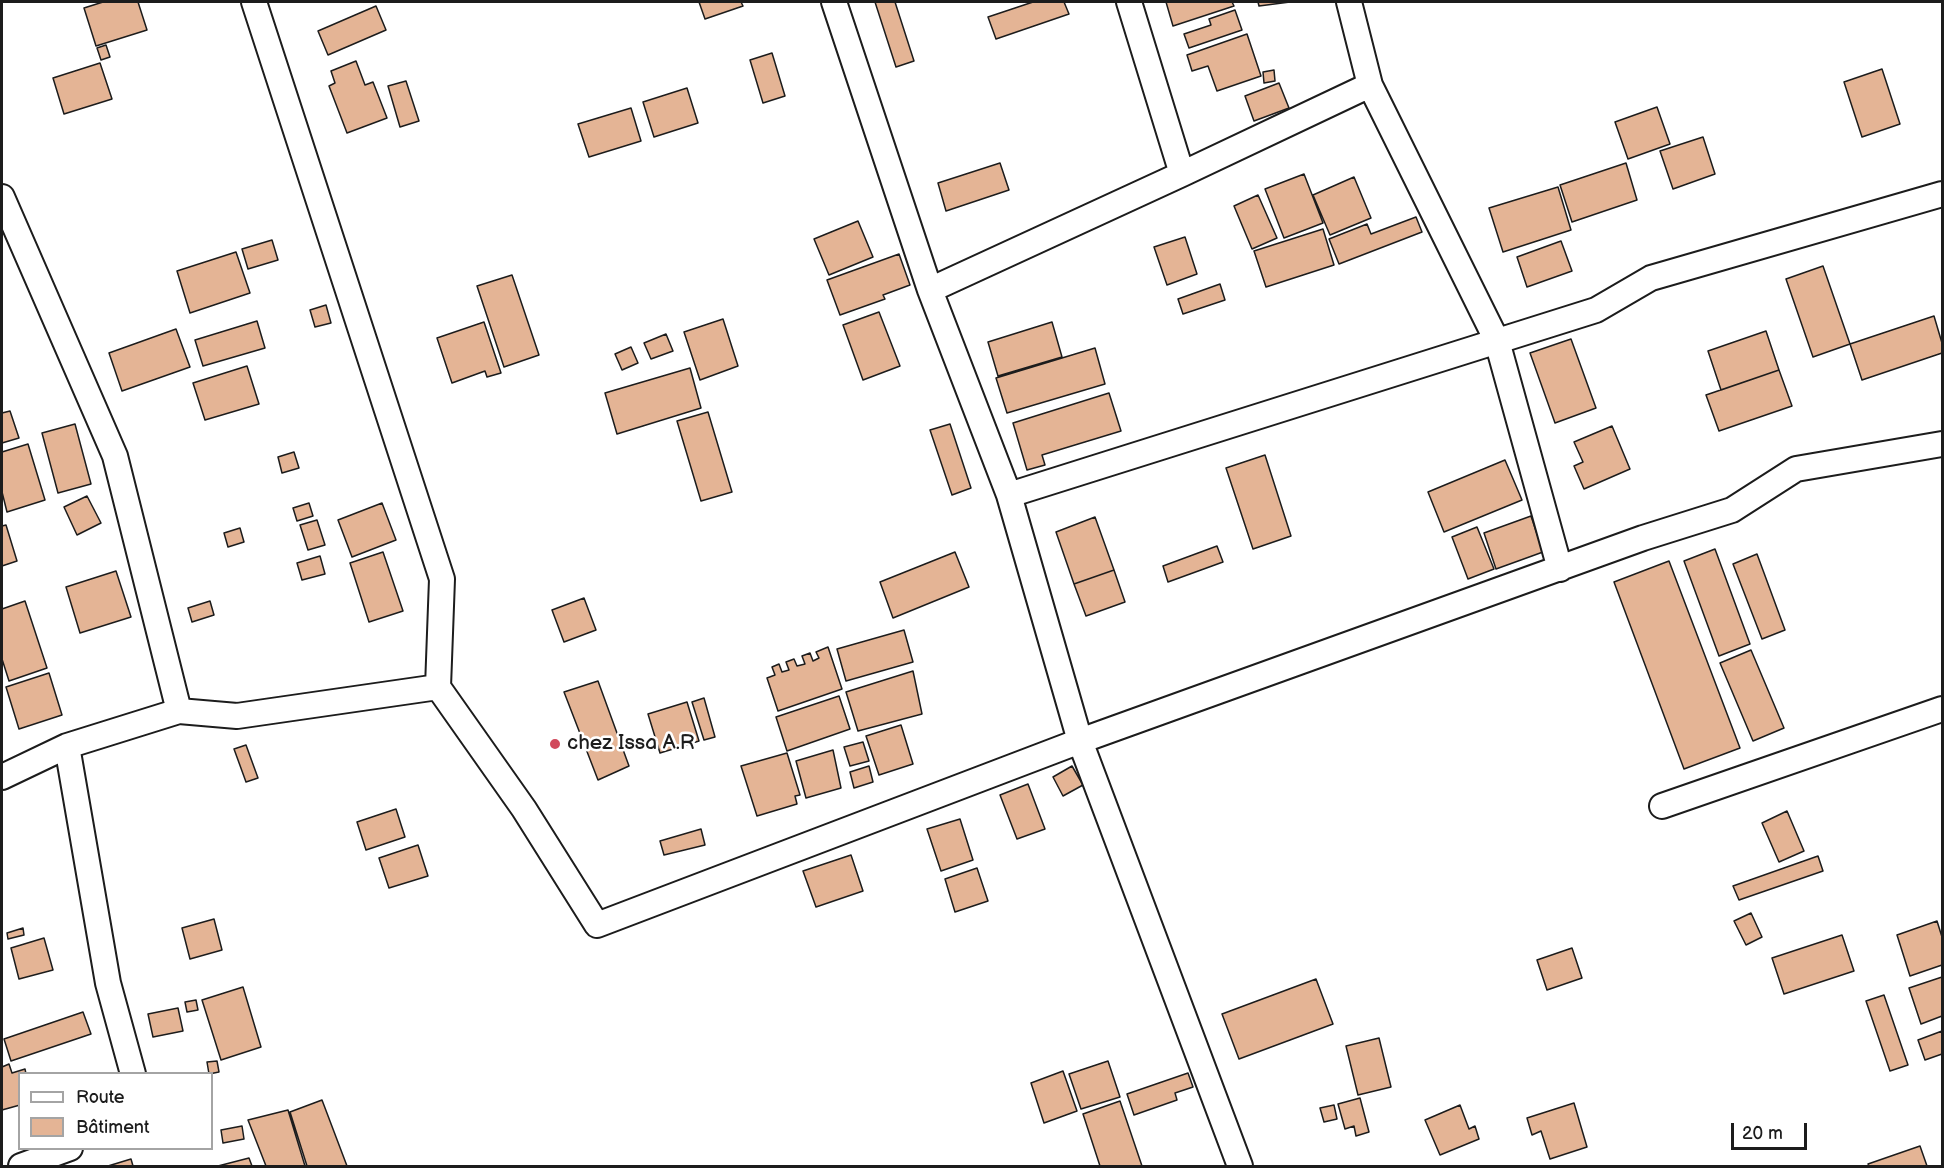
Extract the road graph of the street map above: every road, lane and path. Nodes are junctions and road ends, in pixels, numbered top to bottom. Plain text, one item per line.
1 (254, 2) edge
2 (834, 2) edge
3 (1129, 2) edge
4 (1349, 2) edge
5 (1370, 85) junction
6 (1182, 174) junction
7 (1942, 194) edge
8 (2, 197) edge
9 (930, 290) junction
10 (1497, 341) junction
11 (1942, 444) edge
12 (1009, 495) junction
13 (1560, 569) junction
14 (438, 687) junction
15 (1942, 709) edge
16 (179, 711) junction
17 (1080, 741) junction
18 (67, 746) junction
19 (2, 777) edge
20 (1662, 806) dead end
21 (132, 1072) edge
22 (67, 1150) edge
23 (21, 1167) edge
24 (1240, 1167) edge

1 - 14 street
2 - 9 street
3 - 6 street
4 - 5 street
5 - 6 street
5 - 10 street
6 - 9 street
7 - 10 street
8 - 16 street
9 - 12 street
10 - 12 street
10 - 13 street
11 - 13 street
12 - 17 street
13 - 17 street
14 - 16 street
14 - 17 street
15 - 20 street
16 - 18 street
17 - 24 street
18 - 19 street
18 - 21 street
22 - 23 street

